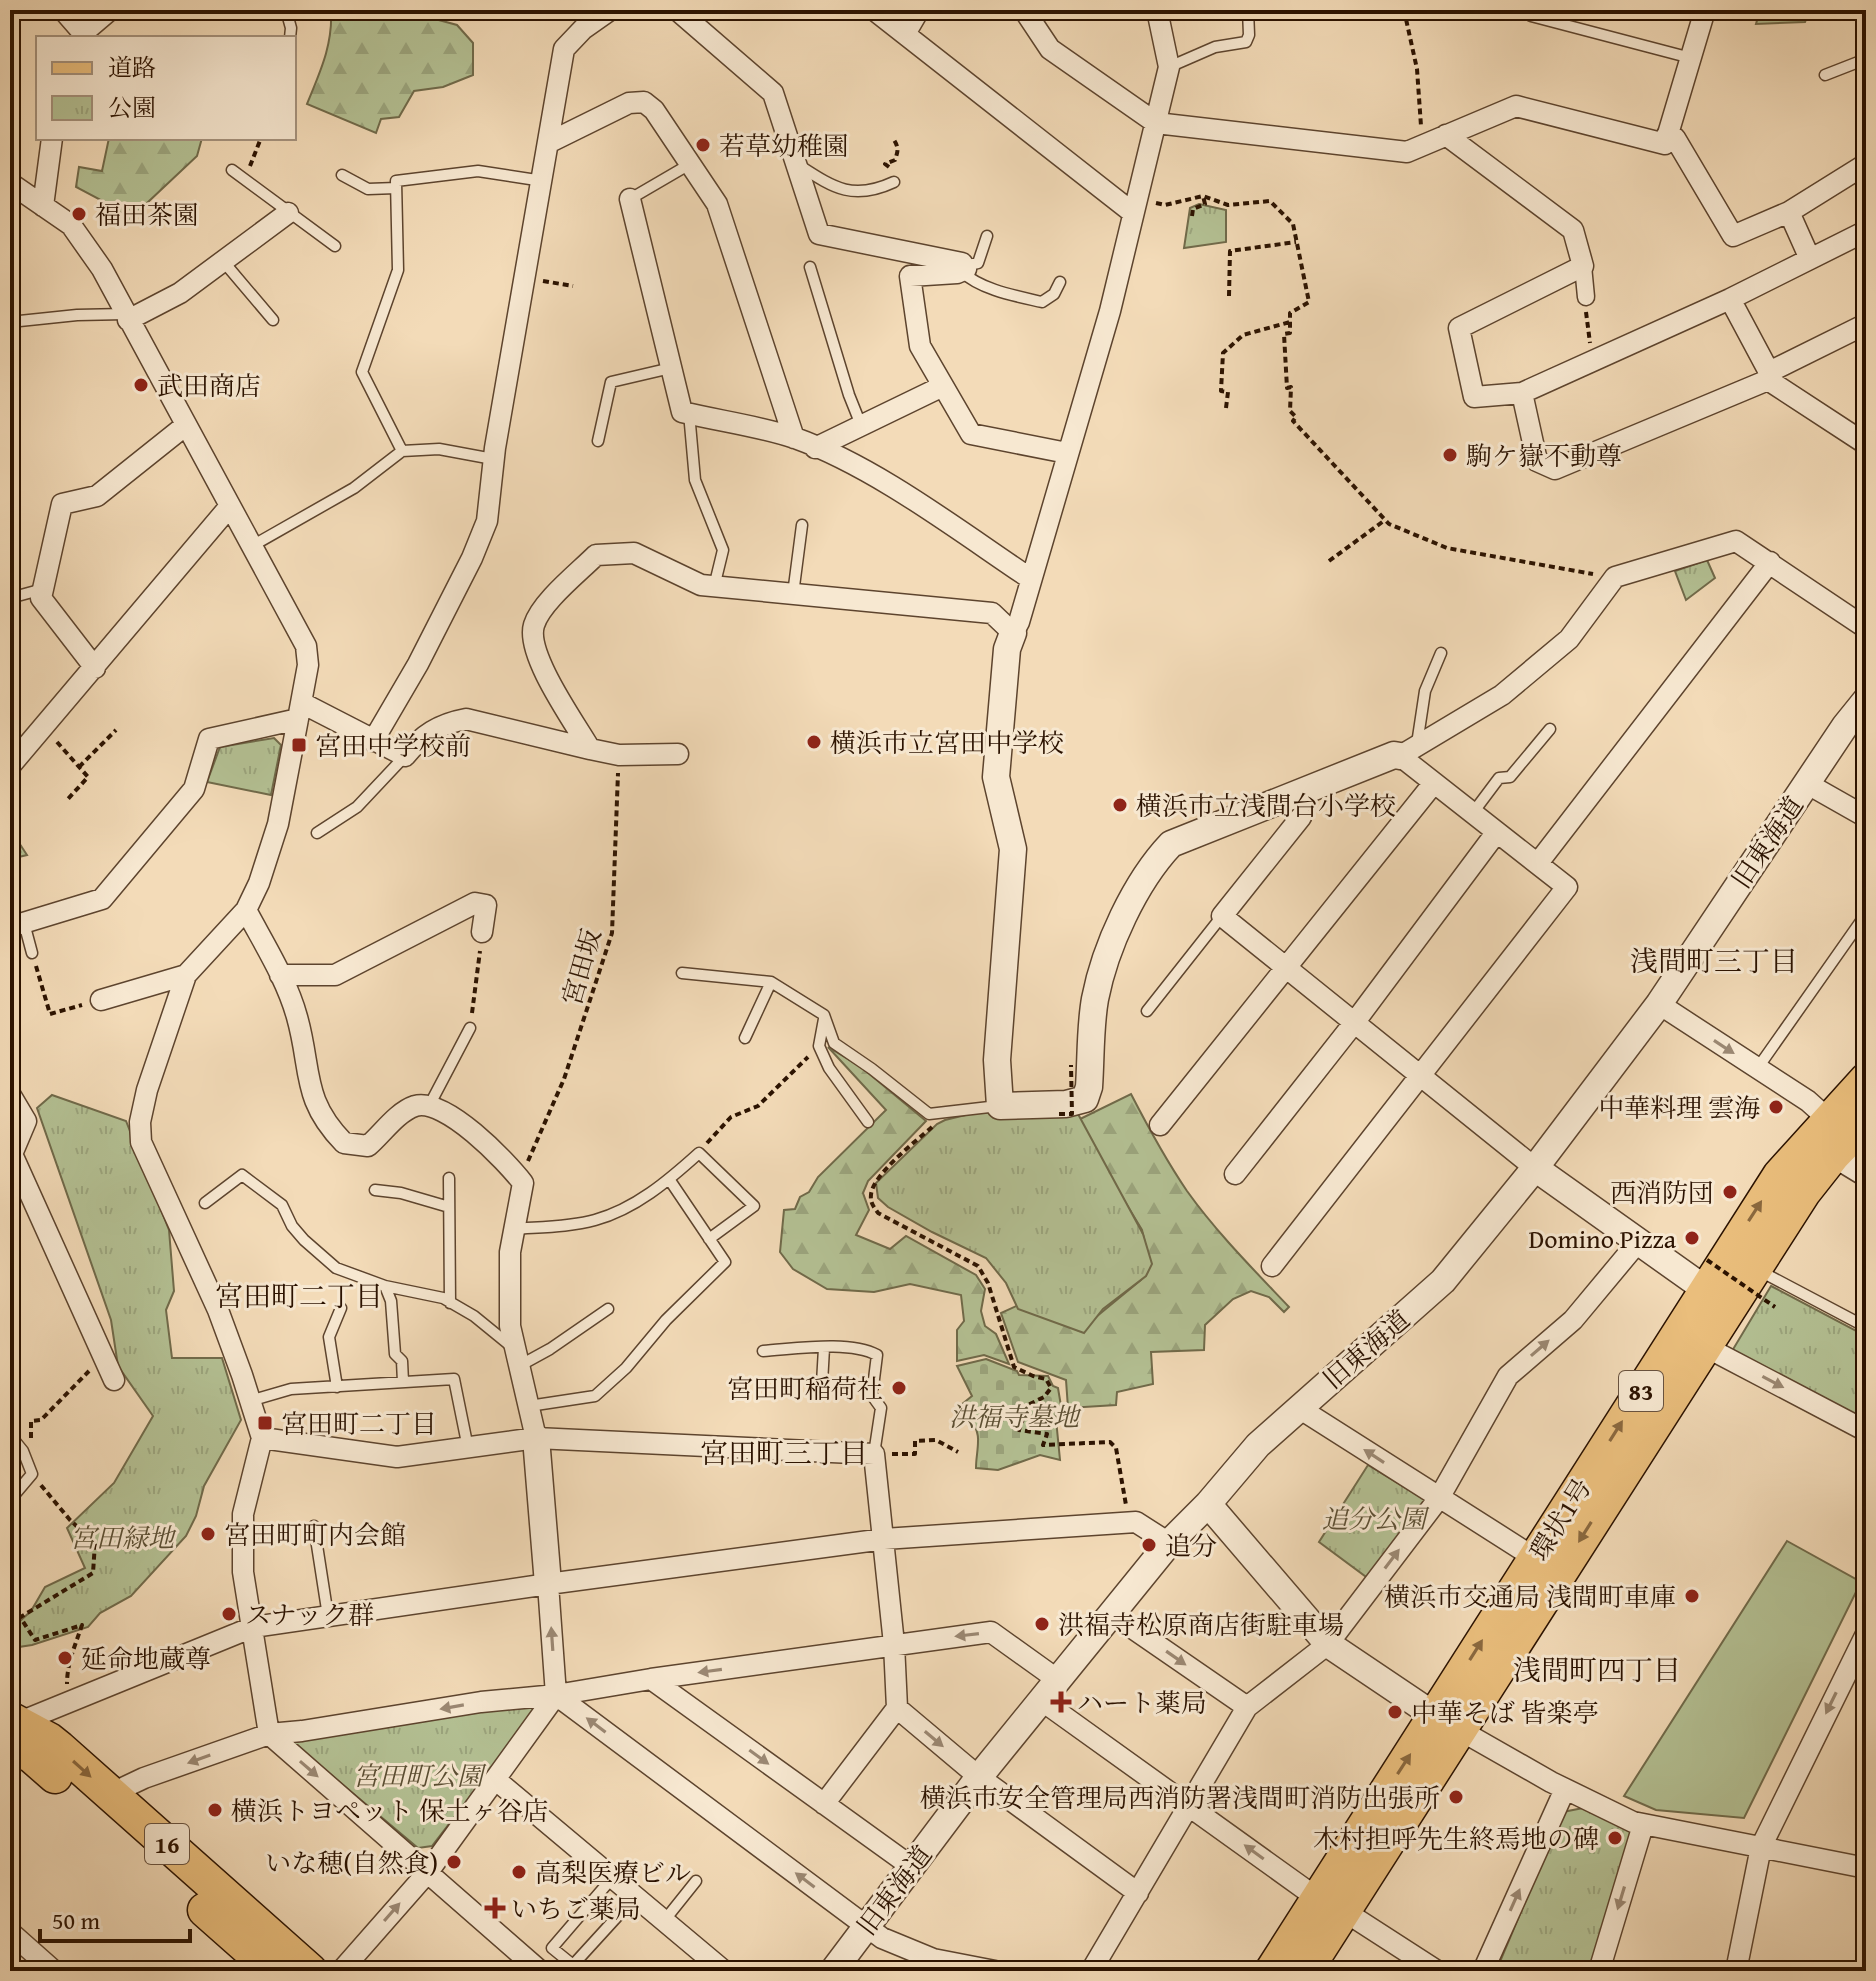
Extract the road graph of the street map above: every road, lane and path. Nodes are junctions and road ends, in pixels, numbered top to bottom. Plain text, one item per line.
1 (63, 10) edge
2 (110, 10) edge
3 (286, 10) edge
4 (610, 10) edge
5 (677, 10) edge
6 (874, 10) edge
7 (919, 10) edge
8 (1024, 10) edge
9 (1157, 10) edge
10 (1248, 10) edge
11 (1341, 10) edge
12 (1404, 10) edge
13 (1705, 10) edge
14 (1531, 16) dead end
15 (1346, 19) dead end
16 (905, 34) junction
17 (82, 35) edge
18 (290, 36) edge
19 (1691, 58) junction
20 (1866, 59) edge
21 (1169, 67) junction
22 (1825, 75) dead end
23 (1156, 123) junction
24 (1446, 135) junction
25 (1667, 135) junction
26 (52, 140) edge
27 (260, 140) edge
28 (894, 140) dead end
29 (550, 142) junction
30 (1398, 147) junction
31 (796, 163) junction
32 (690, 164) junction
33 (1866, 164) edge
34 (232, 170) dead end
35 (342, 175) dead end
36 (245, 180) junction
37 (543, 181) junction
38 (894, 182) joint
39 (10, 183) edge
40 (396, 188) junction
41 (1203, 196) junction
42 (630, 199) joint
43 (1165, 205) dead end
44 (43, 206) junction
45 (1789, 212) junction
46 (288, 213) junction
47 (1133, 213) junction
48 (1192, 216) dead end
49 (1866, 231) edge
50 (987, 236) dead end
51 (1296, 242) junction
52 (335, 246) dead end
53 (1810, 259) junction
54 (223, 261) junction
55 (1583, 266) junction
56 (810, 267) dead end
57 (962, 269) junction
58 (525, 278) junction
59 (1060, 282) dead end
60 (573, 286) dead end
61 (1229, 296) dead end
62 (1586, 297) joint
63 (1730, 299) junction
64 (126, 317) junction
65 (273, 320) dead end
66 (10, 322) edge
67 (1290, 322) junction
68 (1866, 324) edge
69 (1592, 359) junction
70 (671, 368) junction
71 (1769, 376) junction
72 (943, 386) junction
73 (1522, 393) junction
74 (1226, 408) dead end
75 (689, 413) junction
76 (186, 425) junction
77 (861, 425) junction
78 (794, 438) junction
79 (598, 441) dead end
80 (1866, 444) edge
81 (815, 448) junction
82 (402, 451) junction
83 (1067, 453) junction
84 (493, 459) junction
85 (230, 506) junction
86 (1385, 520) junction
87 (802, 525) dead end
88 (252, 546) junction
89 (1329, 561) dead end
90 (1770, 562) junction
91 (1615, 577) junction
92 (1031, 579) junction
93 (714, 587) junction
94 (43, 589) junction
95 (793, 594) junction
96 (10, 598) edge
97 (1866, 628) edge
98 (1013, 633) junction
99 (1441, 653) dead end
100 (95, 668) junction
101 (1866, 700) edge
102 (300, 711) junction
103 (1550, 729) dead end
104 (116, 730) dead end
105 (50, 735) dead end
106 (373, 741) junction
107 (590, 749) junction
108 (1408, 751) junction
109 (678, 754) dead end
110 (405, 756) junction
111 (618, 761) dead end
112 (10, 766) edge
113 (79, 767) junction
114 (1806, 783) junction
115 (1433, 784) junction
116 (67, 800) dead end
117 (1472, 814) junction
118 (1301, 817) dead end
119 (1866, 817) edge
120 (317, 833) dead end
121 (1496, 833) junction
122 (1538, 863) junction
123 (246, 910) junction
124 (1866, 914) edge
125 (1222, 916) junction
126 (17, 925) edge
127 (482, 932) joint
128 (32, 953) joint
129 (1287, 969) junction
130 (682, 973) dead end
131 (186, 975) junction
132 (280, 975) junction
133 (771, 982) junction
134 (101, 1000) joint
135 (1659, 1004) junction
136 (1147, 1011) dead end
137 (824, 1015) junction
138 (1354, 1023) junction
139 (470, 1028) joint
140 (745, 1038) dead end
141 (808, 1057) dead end
142 (1071, 1065) dead end
143 (1757, 1069) junction
144 (1420, 1075) junction
145 (1866, 1079) edge
146 (10, 1094) edge
147 (429, 1106) junction
148 (1000, 1106) junction
149 (973, 1108) junction
150 (1059, 1114) dead end
151 (868, 1122) dead end
152 (1866, 1122) edge
153 (1160, 1125) dead end
154 (1824, 1137) junction
155 (699, 1153) junction
156 (11, 1157) edge
157 (1535, 1168) junction
158 (523, 1172) dead end
159 (1866, 1173) edge
160 (1235, 1174) dead end
161 (449, 1178) dead end
162 (669, 1179) junction
163 (375, 1190) dead end
164 (205, 1203) dead end
165 (449, 1207) junction
166 (514, 1229) junction
167 (709, 1239) junction
168 (1638, 1242) junction
169 (1272, 1266) dead end
170 (1755, 1268) junction
171 (1706, 1275) junction
172 (385, 1286) junction
173 (450, 1303) junction
174 (1775, 1307) dead end
175 (341, 1308) dead end
176 (608, 1309) dead end
177 (1866, 1327) edge
178 (1704, 1346) junction
179 (824, 1348) junction
180 (763, 1351) dead end
181 (104, 1355) junction
182 (517, 1357) junction
183 (114, 1380) dead end
184 (403, 1382) junction
185 (337, 1387) junction
186 (866, 1387) junction
187 (250, 1401) junction
188 (529, 1406) junction
189 (1299, 1408) junction
190 (1866, 1431) edge
191 (10, 1435) edge
192 (262, 1438) junction
193 (536, 1438) junction
194 (468, 1448) junction
195 (958, 1452) dead end
196 (874, 1454) junction
197 (32, 1474) junction
198 (1439, 1498) junction
199 (10, 1500) edge
200 (1208, 1504) junction
201 (1129, 1523) junction
202 (314, 1526) dead end
203 (884, 1539) junction
204 (1169, 1543) junction
205 (1535, 1558) junction
206 (548, 1584) junction
207 (1112, 1614) junction
208 (328, 1616) junction
209 (19, 1618) junction
210 (10, 1627) edge
211 (253, 1627) junction
212 (1866, 1634) edge
213 (894, 1644) junction
214 (1328, 1644) junction
215 (651, 1679) junction
216 (1050, 1690) junction
217 (556, 1695) junction
218 (67, 1703) junction
219 (1247, 1707) junction
220 (897, 1708) junction
221 (1447, 1723) junction
222 (12, 1730) edge
223 (269, 1734) junction
224 (979, 1777) junction
225 (496, 1780) junction
226 (1565, 1789) junction
227 (114, 1797) junction
228 (824, 1804) junction
229 (1189, 1805) junction
230 (1643, 1825) junction
231 (1761, 1847) junction
232 (912, 1867) junction
233 (1866, 1868) edge
234 (428, 1872) junction
235 (613, 1877) junction
236 (696, 1881) dead end
237 (1138, 1893) junction
238 (1331, 1904) junction
239 (625, 1908) dead end
240 (664, 1921) junction
241 (867, 1927) junction
242 (14, 1944) edge
243 (50, 1970) edge
244 (1739, 1970) edge
245 (274, 1971) edge
246 (310, 1971) edge
247 (341, 1971) edge
248 (540, 1971) edge
249 (724, 1971) edge
250 (833, 1971) edge
251 (995, 1971) edge
252 (1091, 1971) edge
253 (1271, 1971) edge
254 (1306, 1971) edge
255 (1437, 1971) edge
256 (1483, 1971) edge
257 (1599, 1971) edge

1 - 17 street
2 - 17 street
3 - 18 lane
4 - 29 street
5 - 31 street
6 - 16 street
7 - 16 street
8 - 23 street
9 - 21 street
10 - 21 lane
11 - 15 path
12 - 30 path
13 - 19 street
14 - 19 lane
16 - 47 street
19 - 25 street
20 - 22 lane
21 - 23 street
23 - 30 street
23 - 47 street
24 - 25 street
24 - 30 street
24 - 55 street
25 - 45 street
26 - 44 street
27 - 36 path
28 - 38 path
29 - 32 street
29 - 37 street
31 - 38 lane
31 - 57 street
32 - 42 lane
32 - 78 street
33 - 45 street
34 - 36 lane
35 - 40 lane
36 - 46 lane
37 - 40 lane
37 - 58 street
39 - 44 street
40 - 82 lane
41 - 43 path
41 - 48 path
41 - 51 path
42 - 70 street
44 - 64 street
45 - 53 street
46 - 52 lane
46 - 54 street
47 - 83 street
49 - 53 street
50 - 57 lane
51 - 61 path
51 - 67 path
53 - 63 street
54 - 64 street
54 - 65 lane
55 - 62 street
55 - 73 street
56 - 77 lane
57 - 59 lane
57 - 72 street
58 - 60 path
58 - 84 street
62 - 69 path
63 - 69 street
63 - 71 street
64 - 66 lane
64 - 76 street
67 - 74 path
67 - 86 path
68 - 71 street
69 - 73 street
70 - 75 street
70 - 79 lane
71 - 73 street
71 - 80 street
72 - 77 street
72 - 83 street
75 - 78 street
75 - 93 lane
76 - 85 street
76 - 94 street
77 - 81 street
78 - 81 street
81 - 92 street
82 - 84 lane
82 - 88 lane
83 - 92 street
84 - 106 street
85 - 88 street
85 - 100 street
86 - 89 path
86 - 91 path
87 - 95 lane
88 - 102 street
90 - 91 street
90 - 97 street
90 - 122 street
91 - 108 street
92 - 98 street
93 - 95 street
93 - 107 street
94 - 96 lane
94 - 100 street
95 - 98 street
98 - 148 street
99 - 108 lane
100 - 112 street
101 - 114 street, 旧東海道
102 - 106 street
102 - 123 street
102 - 126 street
103 - 117 lane
104 - 113 path
105 - 113 path
106 - 110 street
107 - 109 street
107 - 110 street
108 - 115 street
108 - 148 street
110 - 120 lane
111 - 158 path, 宮田坂
113 - 116 path
114 - 119 street
114 - 135 street, 旧東海道
115 - 117 street
115 - 129 street
117 - 121 street
118 - 125 street
121 - 122 street
121 - 138 street
122 - 144 street
123 - 131 street
123 - 132 street
124 - 143 lane
125 - 129 street
125 - 136 lane
126 - 128 lane
127 - 132 street
127 - 139 path
128 - 134 path
129 - 138 street
129 - 153 street
130 - 133 lane
131 - 134 street
131 - 187 street
132 - 147 street
133 - 137 lane
133 - 140 lane
135 -> 143 street
135 - 157 street, 旧東海道
137 - 149 lane
137 - 151 lane
138 - 144 street
138 - 160 street
139 - 147 lane
141 - 155 path
142 - 150 path, bridge
143 - 154 street
144 - 157 street
144 - 169 street
145 - 154 main road, 環状1号 / 83
146 - 156 street
147 - 166 street
148 - 149 lane
149 - 201 path
152 - 154 main road, 環状1号 / 83
154 - 159 street
154 - 170 main road, 環状1号 / 83
171 -> 154 main road, 環状1号 / 83
155 - 162 lane
155 - 167 lane
156 - 181 street
157 - 168 street
157 - 189 street, 旧東海道
161 - 165 lane
162 - 166 lane
162 - 167 lane
163 - 165 lane
164 - 172 lane
165 - 173 lane
166 - 182 street
167 - 188 lane
168 - 171 street
198 -> 168 street
170 - 177 lane
170 - 178 main road, 環状1号 / 83
171 - 174 path, bridge
205 -> 171 main road, 環状1号 / 83
172 - 173 lane
172 - 184 lane
173 - 182 lane
175 - 185 lane
176 - 182 lane
178 -> 190 street
178 -> 221 main road, 環状1号 / 83
179 - 180 lane
179 - 186 lane
179 - 186 lane
181 - 183 street
181 - 197 path
182 - 188 street
184 - 185 lane
184 - 194 lane
185 - 187 lane
186 - 196 lane
187 - 192 street
188 - 193 street
198 -> 189 street
189 - 200 street, 旧東海道
191 - 197 lane
192 - 194 street
192 - 211 street
193 - 194 street
193 - 196 street
193 - 206 street
195 - 196 path
196 - 203 street
197 - 199 lane
197 - 209 path
198 - 205 street
214 -> 198 street
200 - 204 street, 旧東海道
200 - 214 street
201 - 203 street
201 - 204 street
202 - 208 lane
203 - 206 street
203 - 213 street
204 - 207 street, 旧東海道
221 -> 205 main road, 環状1号 / 83
206 - 208 street
217 -> 206 street
207 - 216 street, 旧東海道
207 -> 219 street
208 - 211 street
209 - 210 path
209 - 218 path
211 - 218 street
211 - 223 street
212 -> 231 street
213 -> 215 street
216 -> 213 street
213 - 220 street
214 - 219 street
214 - 221 street
215 - 217 street
215 -> 228 street
216 - 224 street, 旧東海道
216 - 229 street
217 -> 223 street
217 - 225 street
241 -> 217 street
218 - 222 street
219 - 229 street
220 -> 224 street
220 - 228 street
221 - 226 street
221 - 238 main road, 環状1号 / 83
222 -> 227 highway, 16
222 - 245 highway, 16
223 -> 227 street
223 -> 234 street
224 - 232 street, 旧東海道
224 - 237 street
225 - 234 street
225 - 235 street
226 - 230 street
256 -> 226 street
227 - 246 highway, 16
228 - 232 street
229 - 237 street
238 -> 229 street
230 - 231 street
230 -> 257 street
231 - 233 street
231 - 244 street
232 - 241 street, 旧東海道
247 -> 234 street
234 - 248 street
235 - 239 lane
235 - 240 street
236 - 240 lane
237 - 252 street
238 - 253 main road, 環状1号 / 83
238 - 254 main road, 環状1号 / 83
238 - 255 street
240 - 249 street
241 - 250 street, 旧東海道
241 - 251 street
242 - 243 street

